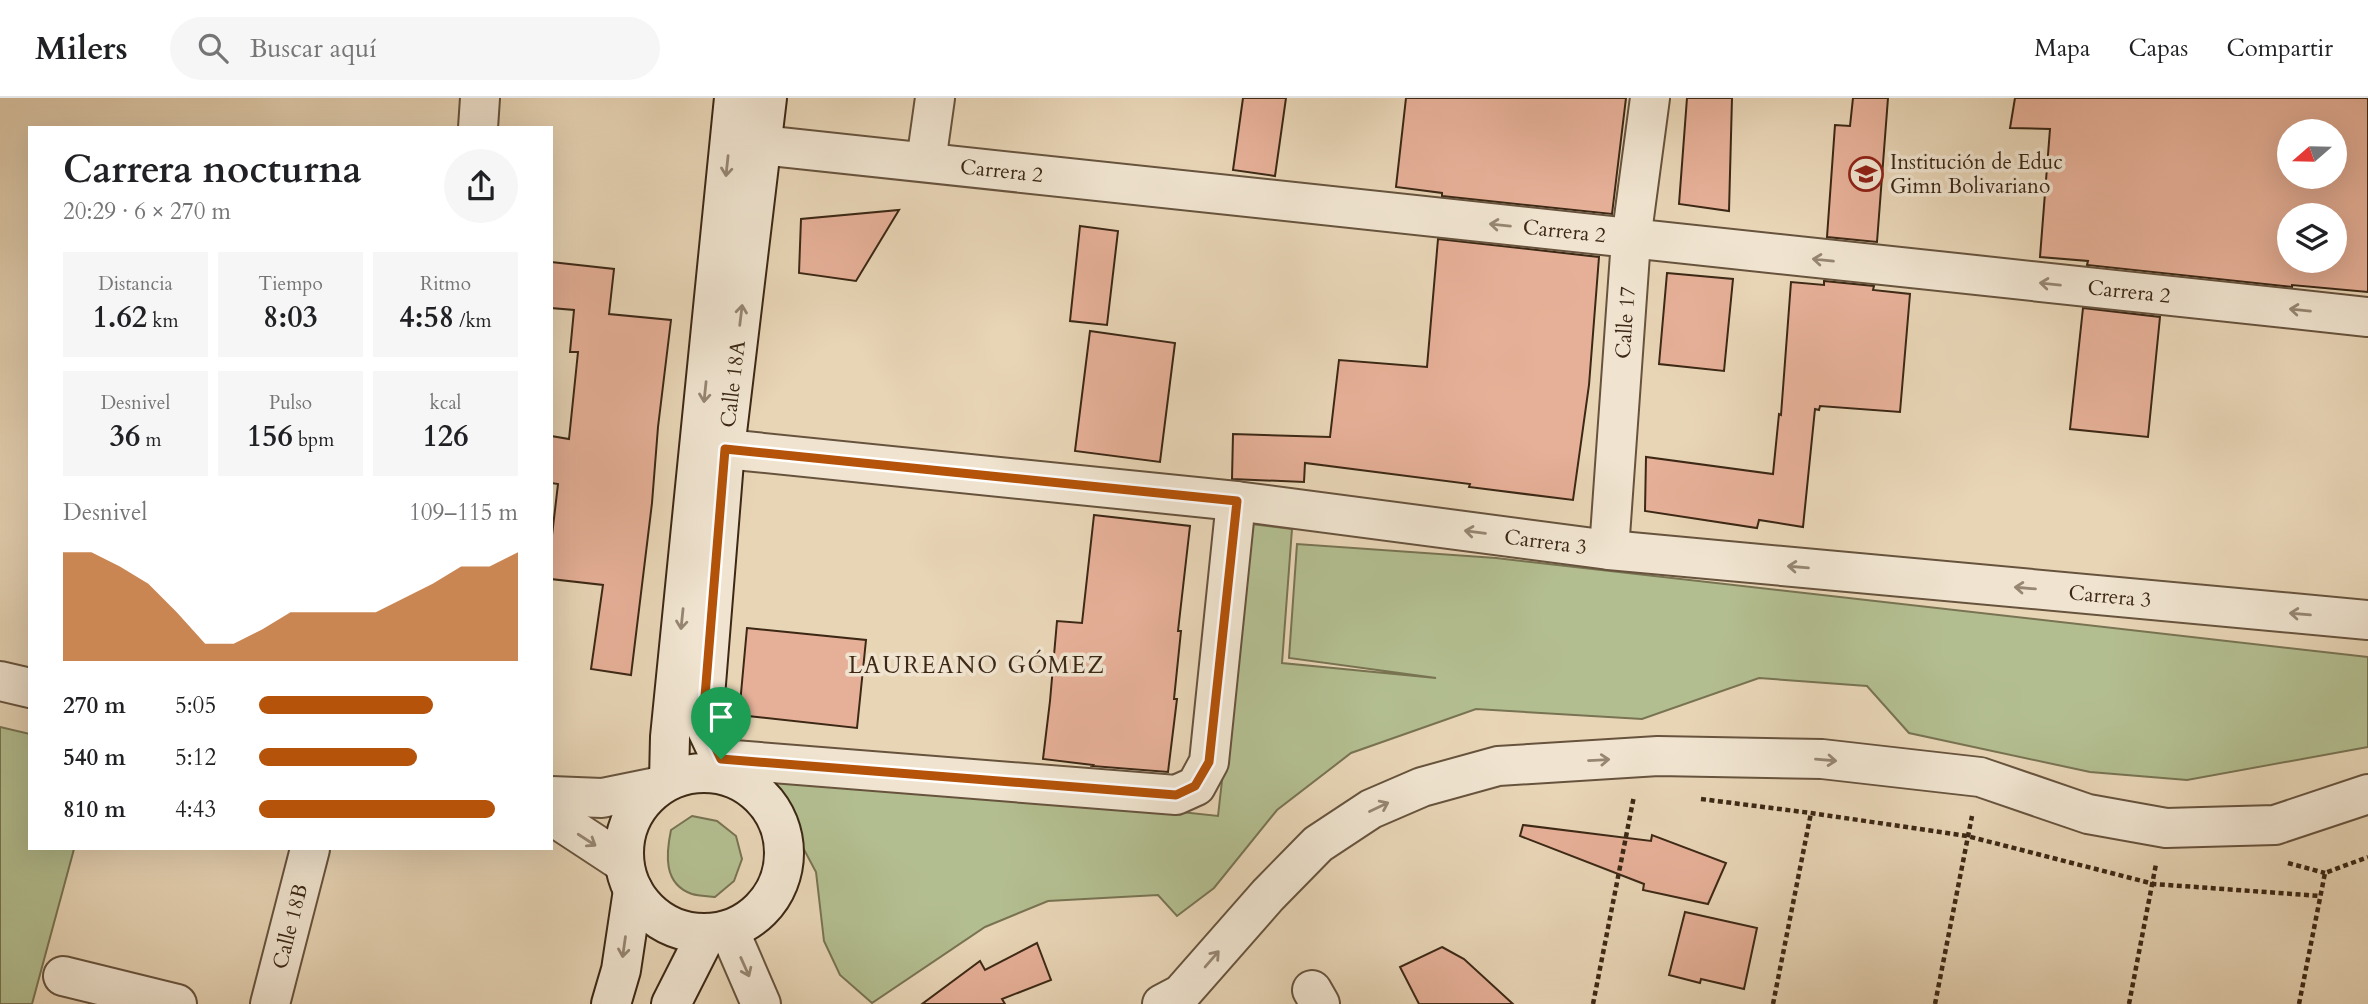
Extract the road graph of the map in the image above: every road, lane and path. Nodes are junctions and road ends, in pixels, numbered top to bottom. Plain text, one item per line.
1 (480, 98) edge
2 (734, 98) edge
3 (767, 98) edge
4 (935, 98) edge
5 (1650, 98) edge
6 (478, 126) edge
7 (761, 145) junction
8 (926, 162) junction
9 (1631, 240) junction
10 (2368, 317) edge
11 (725, 449) junction
12 (1237, 501) junction
13 (1609, 550) junction
14 (2368, 620) edge
15 (0, 681) edge
16 (28, 688) edge
17 (733, 771) junction
18 (662, 783) junction
19 (1634, 792) dead end
20 (2368, 794) edge
21 (553, 796) edge
22 (1689, 798) dead end
23 (1973, 809) dead end
24 (1811, 813) junction
25 (553, 817) edge
26 (1967, 836) junction
27 (310, 850) edge
28 (2368, 857) edge
29 (628, 876) junction
30 (2154, 884) junction
31 (2321, 896) junction
32 (718, 931) junction
33 (63, 976) dead end
34 (177, 1004) edge
35 (270, 1004) edge
36 (611, 1004) edge
37 (671, 1004) edge
38 (761, 1004) edge
39 (1162, 1004) edge
40 (1592, 1004) edge
41 (1773, 1004) edge
42 (1935, 1004) edge
43 (2129, 1004) edge
44 (2300, 1004) edge

1 - 6 street
2 -> 18 street, Calle 18A
3 - 7 street, Calle 18A
4 - 8 street
5 - 9 street, Calle 17
7 - 8 street, Carrera 2
11 -> 7 street, Calle 18A
9 -> 8 street, Carrera 2
10 -> 9 street, Carrera 2
9 - 13 street, Calle 17
11 - 12 street, Carrera 3
11 - 17 street, Calle 18A
13 -> 12 street, Carrera 3
12 - 17 street
14 -> 13 street, Carrera 3
15 - 16 street
17 - 18 street
17 - 32 street
18 - 21 street
18 - 29 street
19 - 40 path
39 -> 20 street
22 - 24 path
23 - 26 path
24 - 26 path
24 - 41 path
25 -> 29 street
26 - 30 path
26 - 42 path
27 - 35 street, Calle 18B
28 - 31 path
29 - 32 street
29 -> 36 street
30 - 31 path
30 - 43 path
31 - 44 path
32 - 37 street
32 -> 38 street
33 - 34 street

